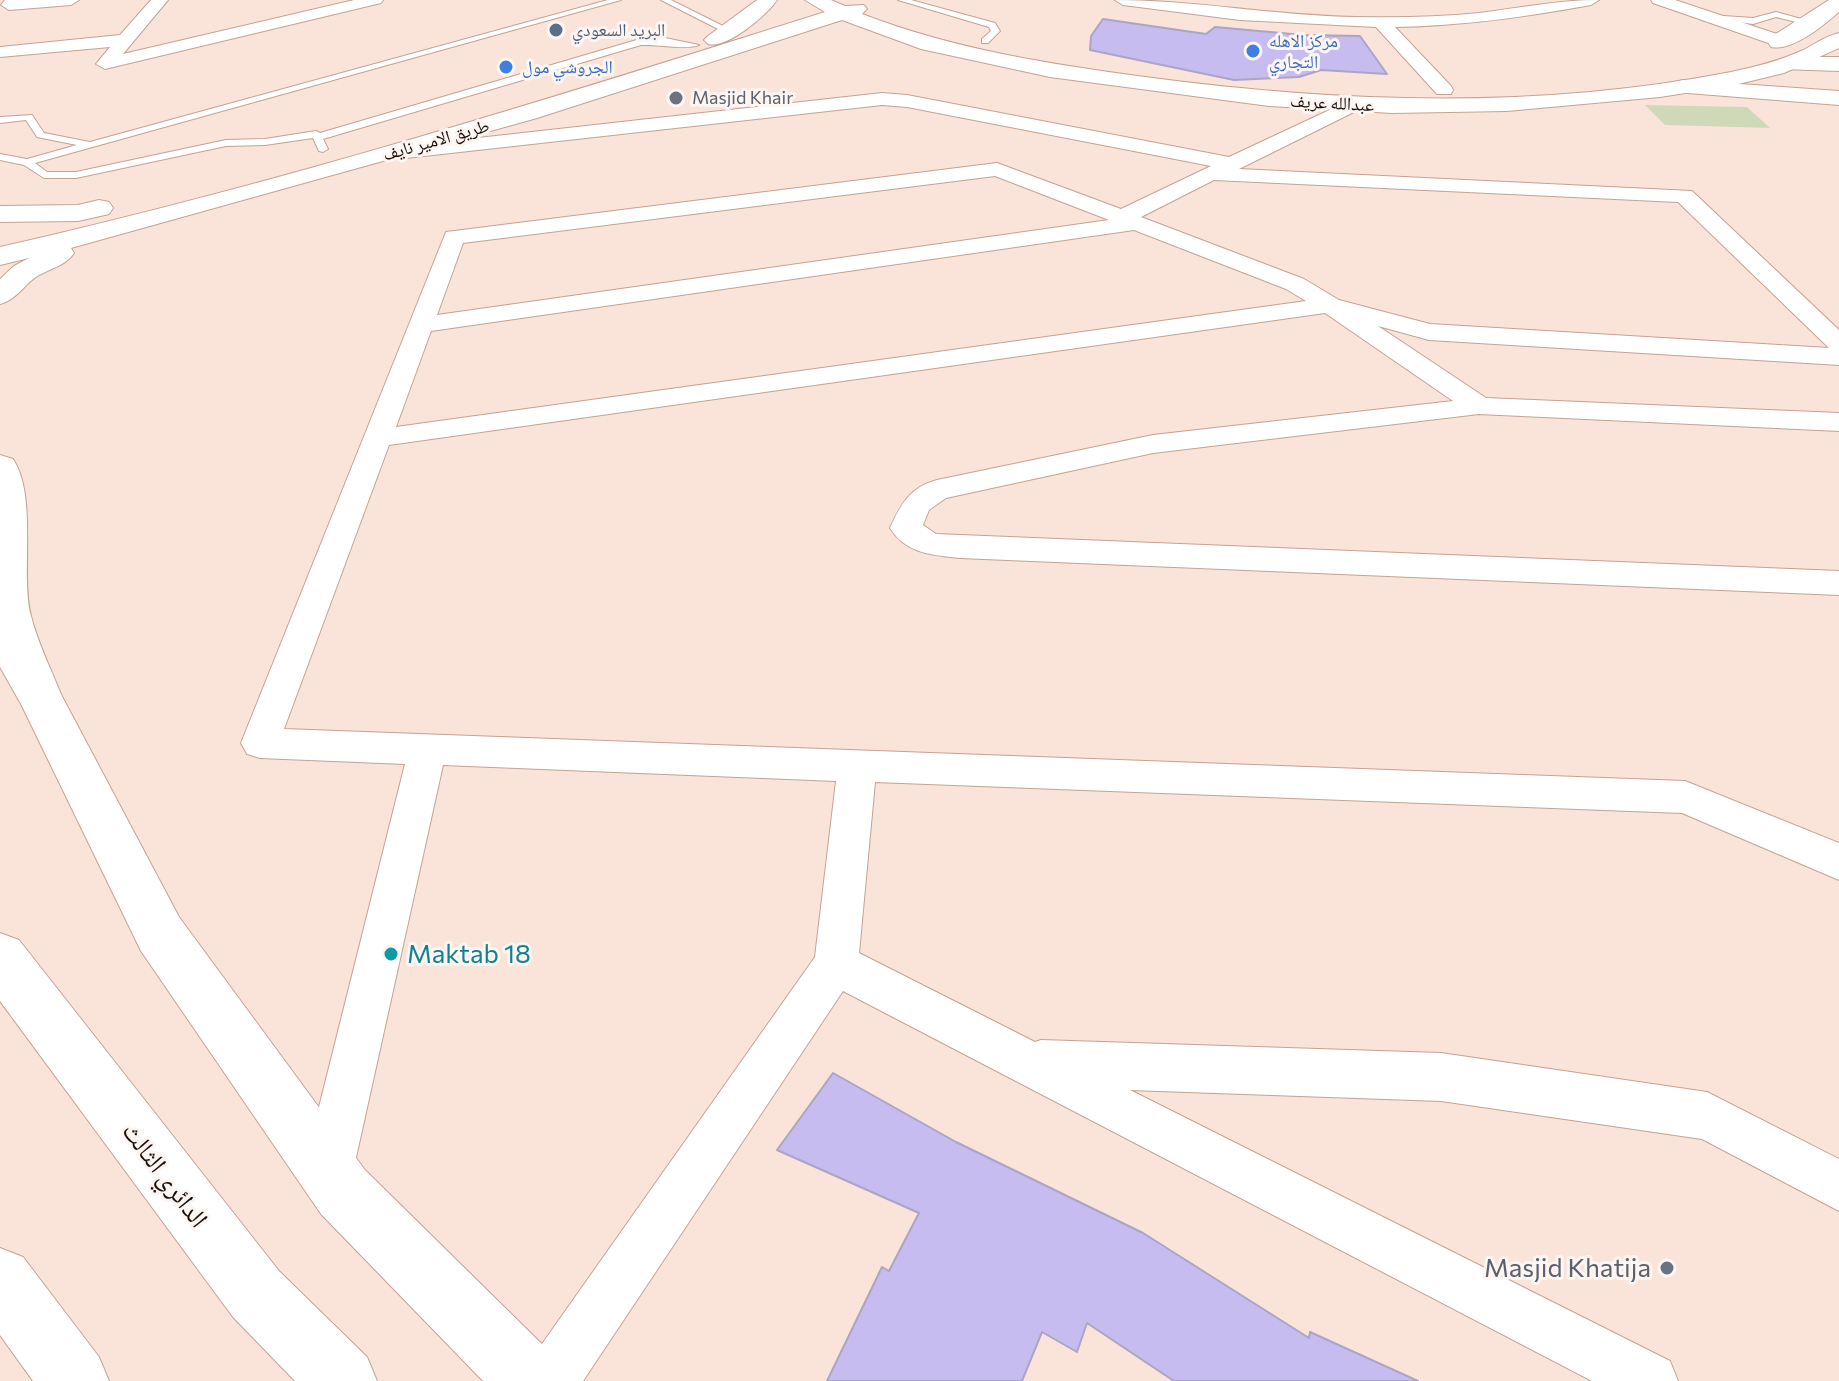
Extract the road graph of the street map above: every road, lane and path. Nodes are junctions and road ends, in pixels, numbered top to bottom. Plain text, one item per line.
1 (14, 0) edge
2 (71, 0) edge
3 (160, 0) edge
4 (375, 0) edge
5 (617, 0) edge
6 (665, 0) edge
7 (767, 0) edge
8 (902, 0) edge
9 (1123, 0) edge
10 (1476, 0) edge
11 (1591, 0) edge
12 (1659, 0) edge
13 (1839, 1) edge
14 (843, 4) edge
15 (1206, 6) edge
16 (1498, 17) junction
17 (1709, 17) junction
18 (1382, 23) junction
19 (1812, 23) junction
20 (1839, 39) edge
21 (126, 40) junction
22 (919, 40) junction
23 (719, 41) junction
24 (985, 41) junction
25 (1780, 41) junction
26 (0, 52) edge
27 (1790, 64) junction
28 (1839, 64) edge
29 (1683, 87) junction
30 (1444, 90) junction
31 (1839, 98) edge
32 (1353, 105) junction
33 (0, 120) edge
34 (320, 143) junction
35 (91, 145) junction
36 (388, 154) junction
37 (0, 157) edge
38 (27, 162) junction
39 (1222, 169) junction
40 (185, 185) dead end
41 (124, 201) dead end
42 (0, 214) edge
43 (1130, 220) junction
44 (113, 230) junction
45 (0, 256) edge
46 (0, 295) edge
47 (1330, 305) junction
48 (420, 325) junction
49 (1839, 344) edge
50 (1839, 357) edge
51 (1479, 406) junction
52 (1839, 422) edge
53 (377, 438) junction
54 (0, 467) edge
55 (1839, 583) edge
56 (3, 612) edge
57 (428, 749) junction
58 (857, 766) junction
59 (1839, 862) edge
60 (0, 958) edge
61 (836, 964) junction
62 (1029, 1063) junction
63 (328, 1171) junction
64 (1839, 1186) edge
65 (0, 1280) edge
66 (75, 1381) edge
67 (343, 1381) edge
68 (531, 1381) edge
69 (550, 1381) edge
70 (1650, 1381) edge

1 - 2 street
3 - 21 street
4 - 21 street
5 - 35 lane
6 - 23 lane
7 - 23 main road
8 - 24 lane
9 - 15 street
10 - 16 street
11 - 16 street
12 - 17 street
13 - 19 main road, عبدالله عريف
14 - 22 main road, عبدالله عريف
14 - 23 main road, طريق الامير نايف
14 - 24 main road, عبدالله عريف
15 - 18 street
16 - 18 street
17 - 19 lane
17 - 25 street
18 - 30 street
19 - 25 main road, عبدالله عريف
20 - 27 main road, عبدالله عريف
21 - 26 street
22 - 23 main road
22 - 32 main road, عبدالله عريف
23 - 34 main road, طريق الامير نايف
23 - 36 main road, طريق الامير نايف
24 - 30 main road, عبدالله عريف
25 - 30 main road, عبدالله عريف
27 - 28 main road
27 - 29 main road, عبدالله عريف
29 - 31 main road
29 - 32 main road, عبدالله عريف
32 - 39 street
33 - 35 lane
34 - 38 lane
34 - 40 main road, طريق الامير نايف
35 - 38 lane
36 - 39 street
36 - 44 main road, طريق الامير نايف
37 - 38 lane
39 - 43 street
39 - 49 street
41 - 42 main road
43 - 47 street
43 - 48 street
43 - 48 street
44 - 45 main road, طريق الامير نايف
44 - 46 main road
47 - 50 street
47 - 51 street
47 - 53 street
48 - 53 street
51 - 52 street
51 - 55 street
53 - 57 street
54 - 56 main road
56 - 63 main road
57 - 58 street
57 - 63 street
58 - 59 street
58 - 61 street
60 - 67 main road, الدائري الثالث
61 - 62 street
61 - 69 street
62 - 64 street
62 - 70 street
63 - 68 main road
65 - 66 main road

